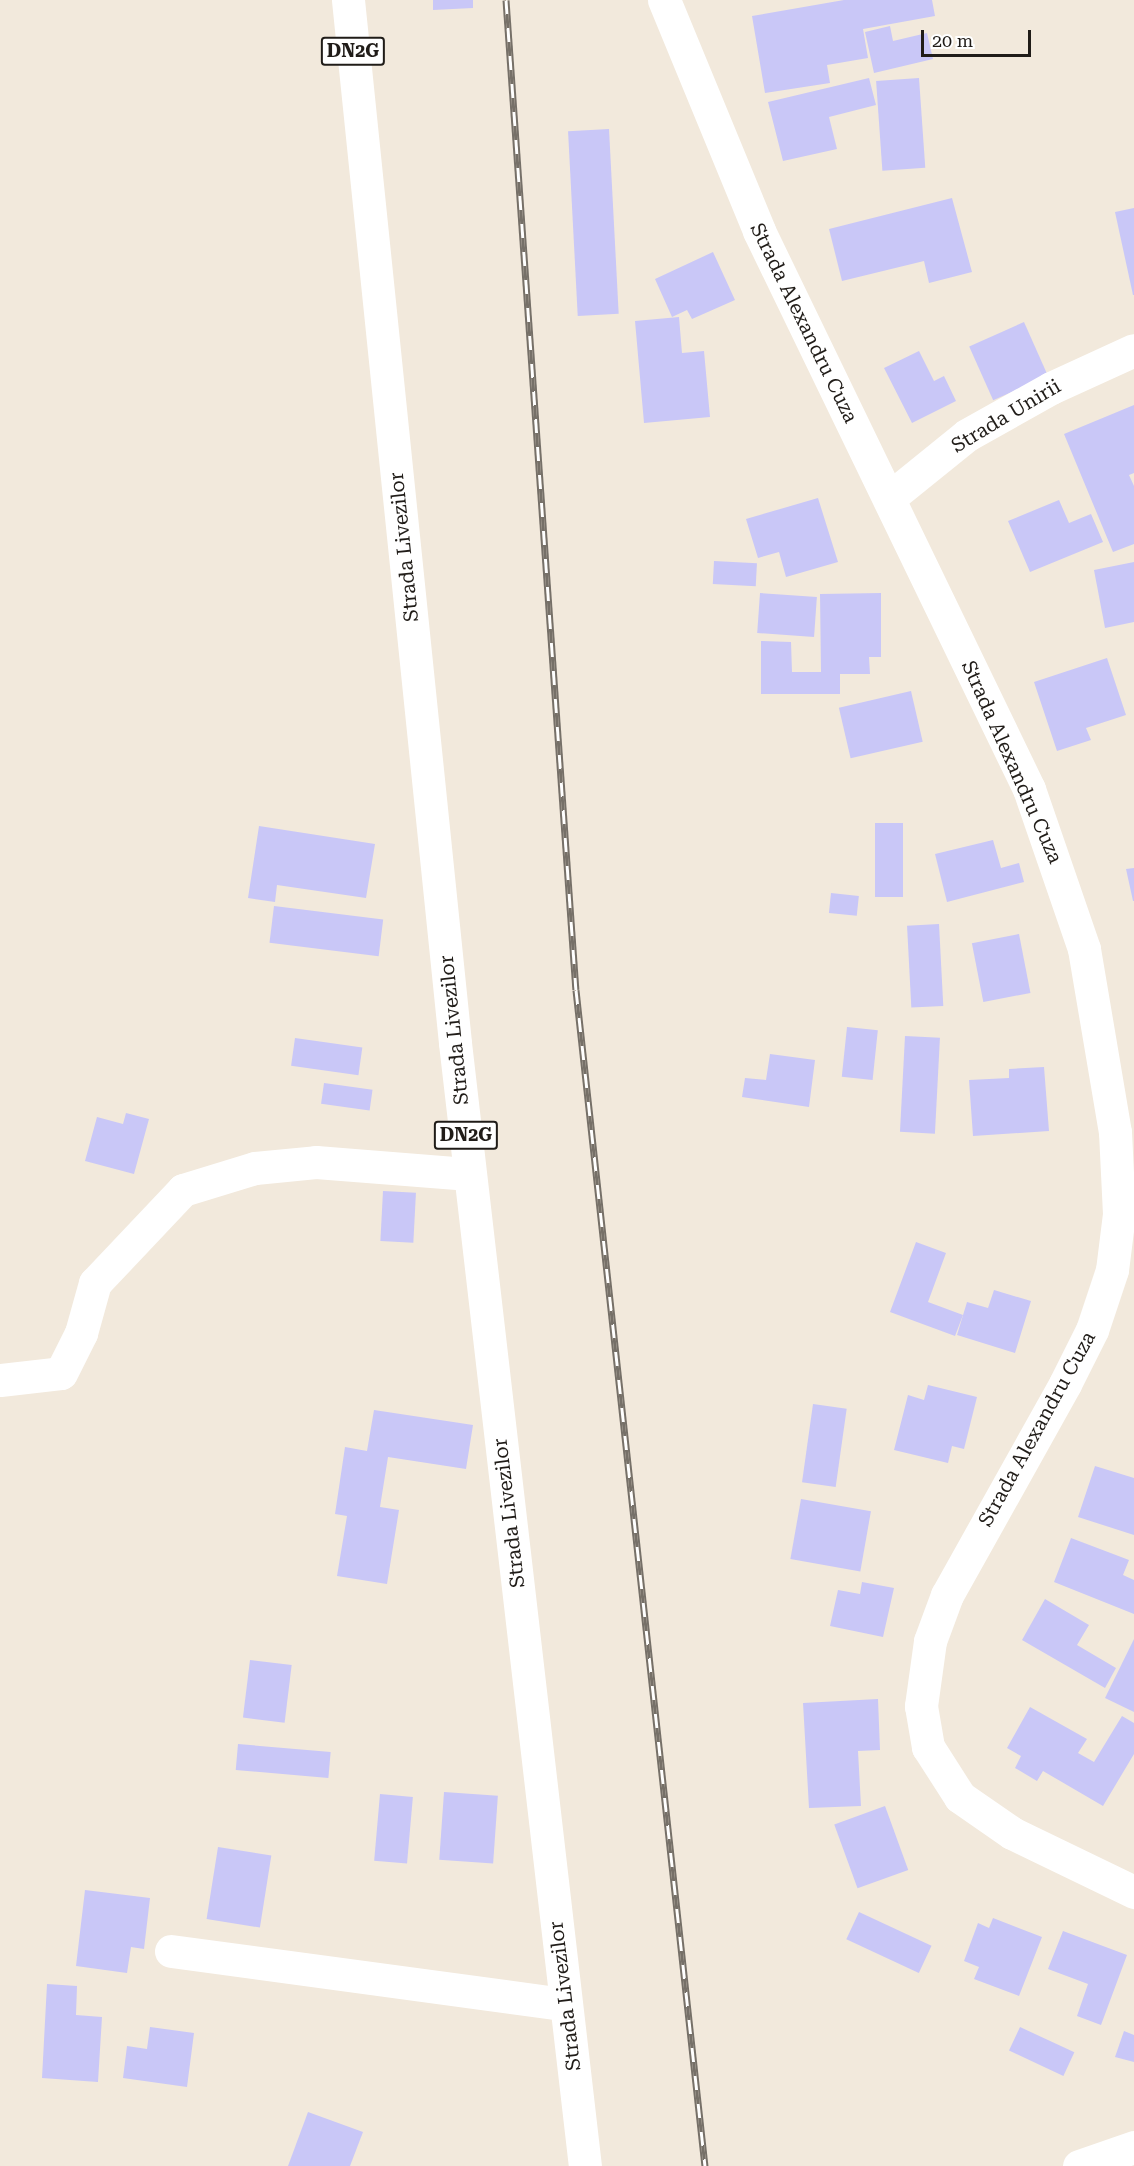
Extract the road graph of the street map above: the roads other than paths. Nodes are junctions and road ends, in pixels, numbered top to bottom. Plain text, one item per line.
1 (348, 0) edge
2 (664, 0) edge
3 (1134, 350) edge
4 (889, 498) junction
5 (471, 1174) junction
6 (0, 1380) edge
7 (1134, 1892) edge
8 (171, 1951) dead end
9 (566, 2004) junction
10 (1134, 2147) edge
11 (585, 2166) edge
12 (1079, 2166) edge

1 - 5 street, Strada Livezilor / DN2G
2 - 4 street, Strada Alexandru Cuza
3 - 4 street, Strada Unirii
4 - 7 street, Strada Alexandru Cuza
5 - 6 street
5 - 9 street, Strada Livezilor / DN2G
8 - 9 street
9 - 11 street, Strada Livezilor / DN2G
10 - 12 street

